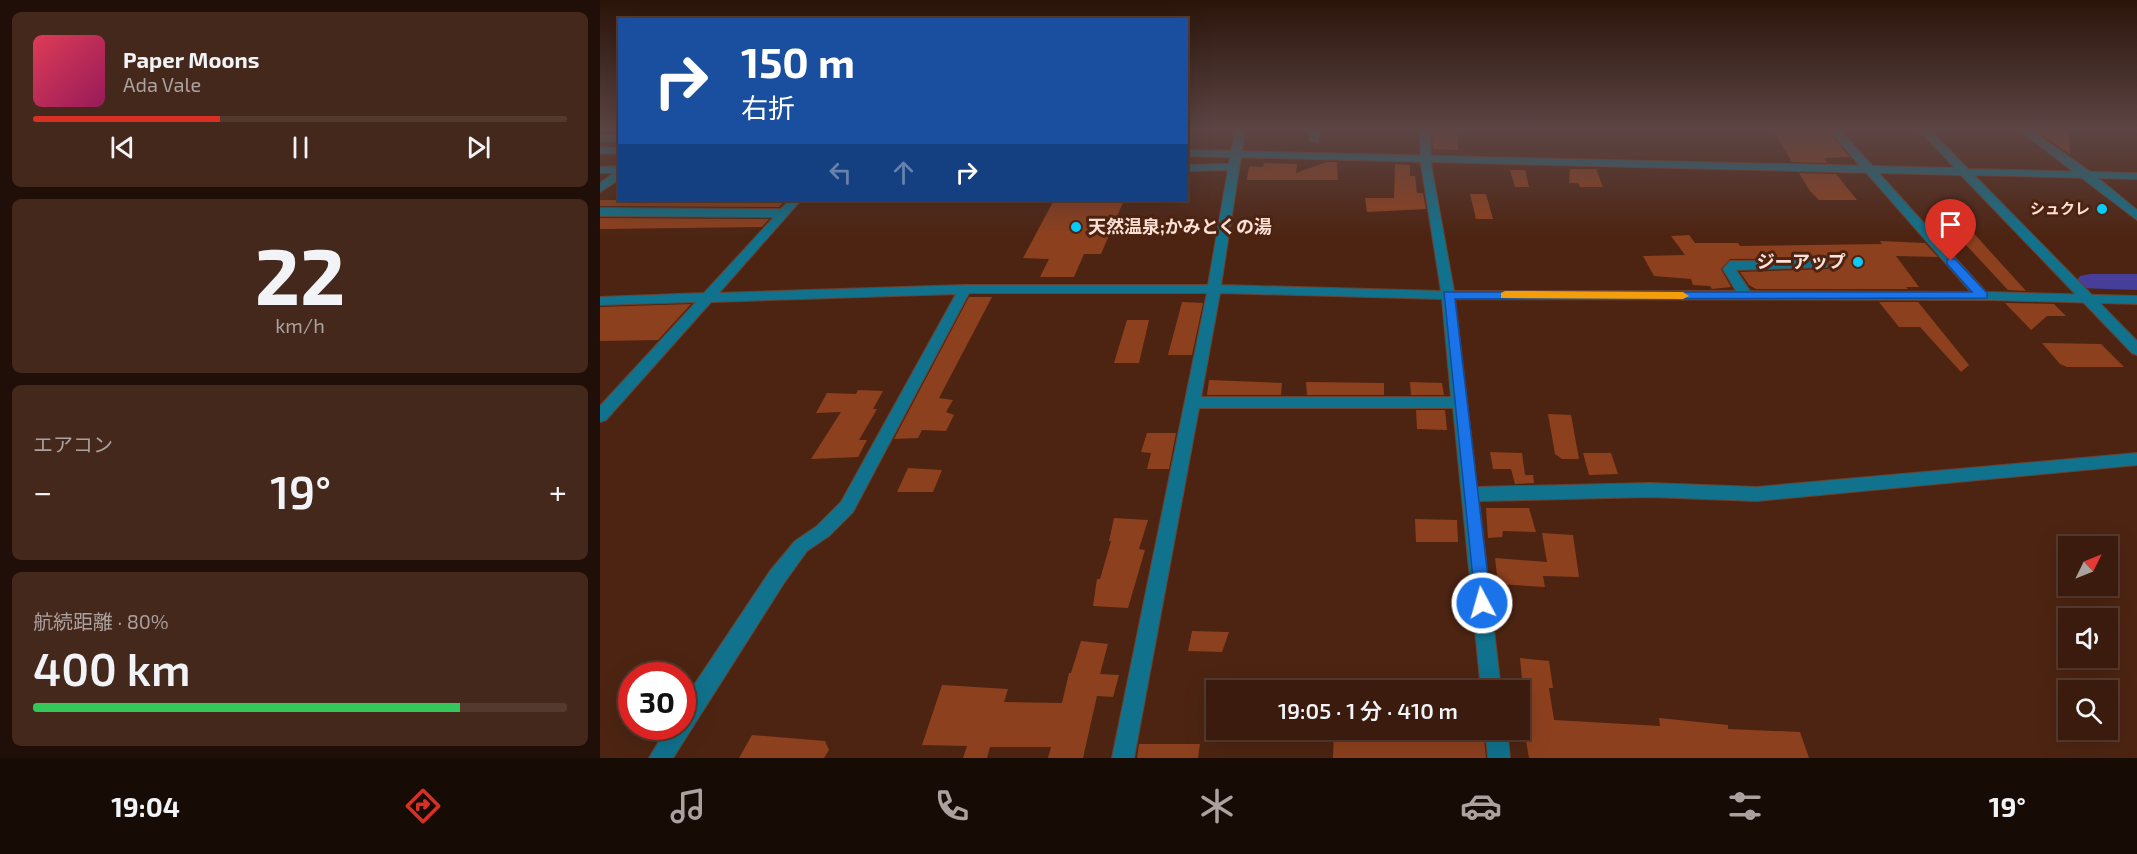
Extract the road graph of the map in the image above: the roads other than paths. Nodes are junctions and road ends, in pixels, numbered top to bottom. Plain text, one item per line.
1 (1427, 165) edge
2 (1708, 165) edge
3 (1865, 165) edge
4 (1958, 165) edge
5 (2074, 165) edge
6 (1235, 167) joint
7 (1188, 168) edge
8 (1868, 169) junction
9 (600, 170) edge
10 (618, 171) edge
11 (1964, 172) junction
12 (618, 173) edge
13 (2088, 175) junction
14 (2137, 176) edge
15 (600, 189) edge
16 (795, 201) edge
17 (600, 212) edge
18 (784, 213) junction
19 (2137, 216) edge
20 (1822, 264) dead end
21 (965, 289) junction
22 (1214, 289) junction
23 (1448, 295) junction
24 (1746, 296) junction
25 (1982, 296) junction
26 (709, 297) junction
27 (2087, 299) junction
28 (2137, 300) edge
29 (600, 301) edge
30 (2137, 350) edge
31 (1192, 402) junction
32 (1460, 404) junction
33 (600, 416) edge
34 (2137, 459) edge
35 (1470, 494) junction
36 (1490, 680) edge
37 (696, 703) edge
38 (672, 740) edge
39 (1497, 740) edge
40 (660, 758) edge
41 (1123, 758) edge
42 (1499, 758) edge

1 - 23 street
2 - 8 street
3 - 8 street
4 - 11 street
5 - 13 street
6 - 7 street
6 - 22 street
8 - 11 street
8 - 25 street
9 - 10 street
11 - 13 street
11 - 27 street
12 - 15 street
13 - 14 street
13 - 19 street
16 - 18 street
17 - 18 street
18 - 26 street
20 - 24 street
21 - 22 street
21 - 26 street
21 - 37 street
22 - 23 street
22 - 31 street
23 - 24 street
23 - 32 street
24 - 25 street
25 - 27 street
26 - 29 street
26 - 33 street
27 - 28 street
27 - 30 street
31 - 32 street
31 - 41 street
32 - 35 street
34 - 35 street
35 - 36 street
38 - 40 street
39 - 42 street

